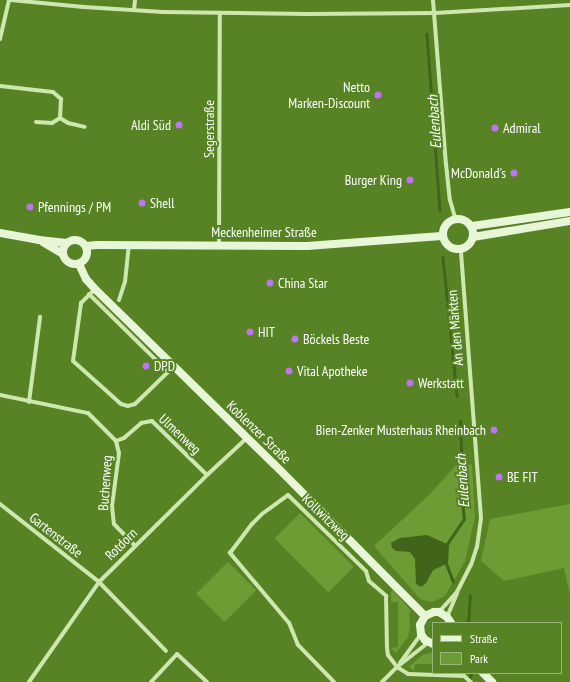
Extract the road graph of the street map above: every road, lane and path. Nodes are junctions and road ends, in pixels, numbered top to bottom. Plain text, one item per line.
1 (10, 0) edge
2 (135, 0) edge
3 (434, 0) edge
4 (570, 5) edge
5 (134, 10) junction
6 (220, 12) junction
7 (434, 14) junction
8 (0, 39) edge
9 (0, 86) edge
10 (60, 118) junction
11 (36, 122) dead end
12 (85, 127) dead end
13 (570, 212) edge
14 (455, 218) junction
15 (570, 221) edge
16 (472, 226) junction
17 (0, 233) edge
18 (442, 236) junction
19 (473, 237) junction
20 (39, 240) junction
21 (67, 243) junction
22 (129, 244) junction
23 (86, 246) junction
24 (219, 246) junction
25 (461, 249) junction
26 (63, 254) junction
27 (79, 264) junction
28 (92, 292) junction
29 (119, 300) dead end
30 (40, 317) dead end
31 (171, 369) junction
32 (0, 395) edge
33 (29, 402) junction
34 (247, 438) junction
35 (116, 441) junction
36 (206, 475) junction
37 (0, 504) edge
38 (135, 546) junction
39 (99, 582) junction
40 (457, 592) junction
41 (439, 612) junction
42 (425, 616) junction
43 (449, 620) edge
44 (421, 634) junction
45 (431, 643) edge
46 (166, 651) dead end
47 (397, 666) junction
48 (484, 674) edge
49 (29, 682) edge
50 (151, 682) edge
51 (207, 682) edge
52 (334, 682) edge
53 (382, 682) edge
54 (471, 682) edge
55 (492, 682) edge

1 - 5 street
1 - 8 street
2 - 5 street
3 - 7 street
4 - 7 street
5 - 6 street
6 - 7 street
6 - 24 street, Segerstraße
7 - 14 street
9 - 10 street
10 - 11 street
10 - 12 street
13 - 16 main road
14 - 16 main road
14 - 18 main road
15 - 19 main road
16 - 19 main road
17 - 20 main road
18 - 24 main road, Meckenheimer Straße
18 - 25 main road
19 - 25 main road
20 - 21 main road
20 - 26 main road
21 - 23 main road
21 - 26 main road
22 - 23 main road, Meckenheimer Straße
22 - 24 main road, Meckenheimer Straße
22 - 29 street
23 - 27 main road
25 - 40 street, An den Märkten
26 - 27 main road
27 - 28 main road, Koblenzer Straße
28 - 31 main road, Koblenzer Straße
28 - 31 street
30 - 33 street
31 - 34 main road, Koblenzer Straße
32 - 33 street, Buchenweg
33 - 35 street, Buchenweg
34 - 36 street, Rotdorn
34 - 42 main road, Koblenzer Straße
35 - 36 street, Ulmenweg
35 - 38 street, Buchenweg
36 - 38 street, Rotdorn
37 - 39 street, Gartenstraße
38 - 39 street, Rotdorn
39 - 46 street, Gartenstraße
39 - 49 street, Rotdorn
40 - 41 street, An den Märkten
40 - 43 street, An den Märkten
41 - 42 main road
41 - 43 main road
42 - 44 main road
44 - 45 main road
44 - 47 street
45 - 47 street
47 - 52 street, Kollwitzweg
47 - 53 street
47 - 54 street
48 - 55 main road
50 - 51 street

